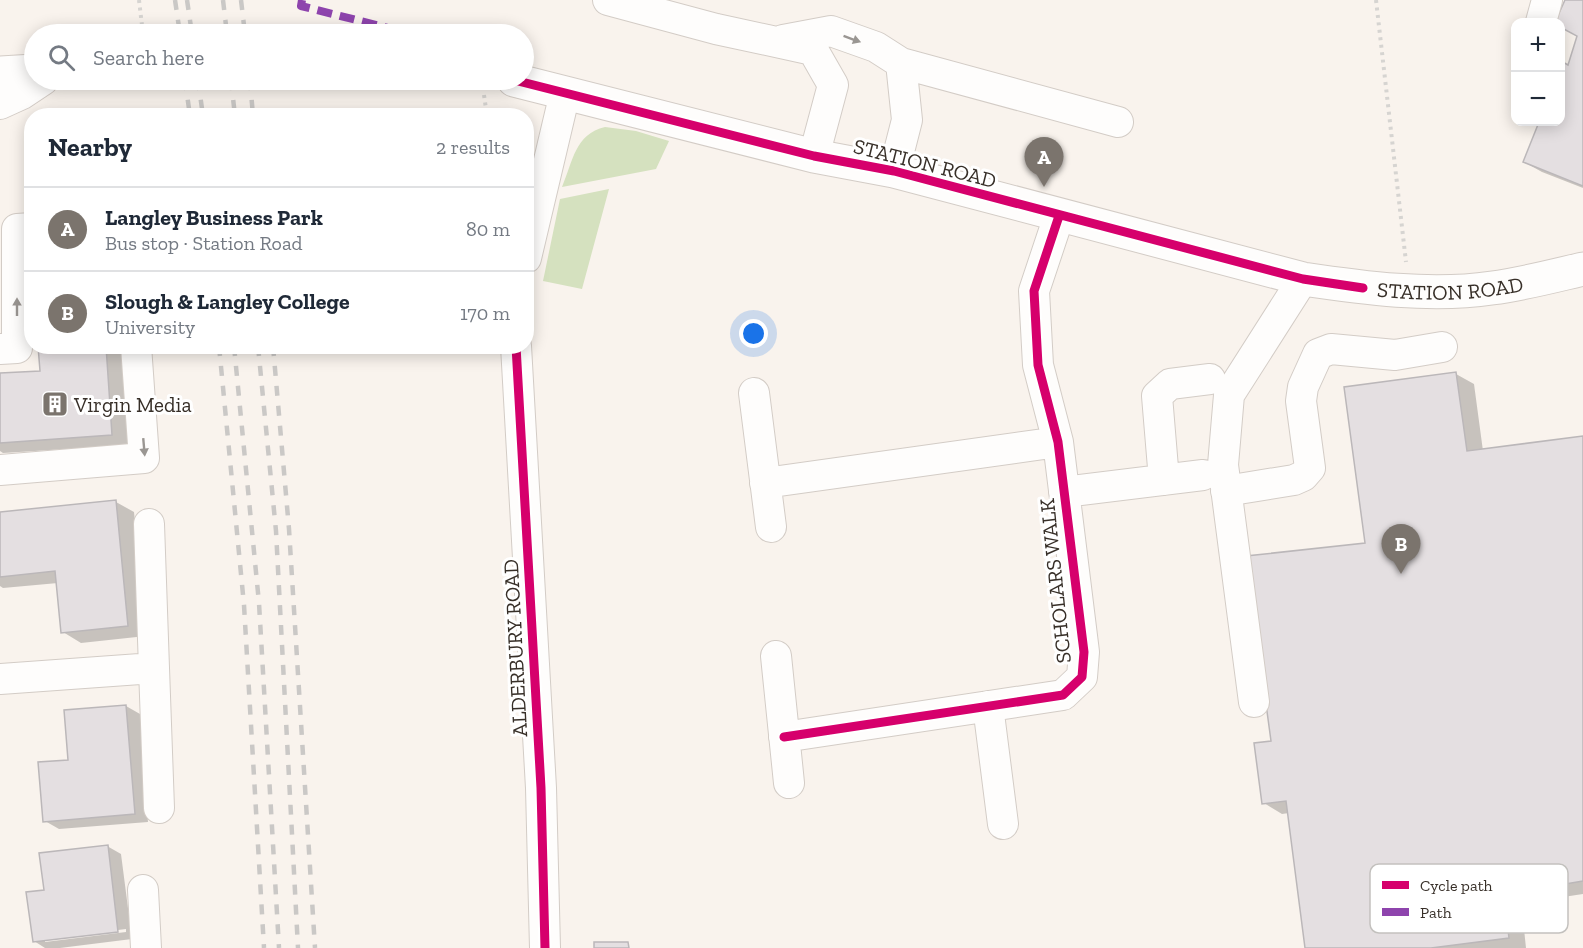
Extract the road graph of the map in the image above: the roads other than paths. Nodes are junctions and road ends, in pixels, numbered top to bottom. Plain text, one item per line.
1 (608, 0) edge
2 (1547, 0) edge
3 (1542, 18) edge
4 (775, 42) junction
5 (901, 63) junction
6 (24, 72) edge
7 (0, 73) edge
8 (534, 85) edge
9 (28, 90) edge
10 (565, 93) junction
11 (0, 104) edge
12 (1118, 122) dead end
13 (814, 156) junction
14 (894, 171) junction
15 (1059, 216) junction
16 (534, 224) edge
17 (24, 229) edge
18 (1583, 269) edge
19 (1303, 279) junction
20 (1442, 347) dead end
21 (0, 349) edge
22 (137, 354) edge
23 (516, 354) edge
24 (1210, 379) dead end
25 (754, 393) dead end
26 (1058, 442) junction
27 (0, 470) edge
28 (1164, 480) junction
29 (765, 483) junction
30 (1215, 483) junction
31 (1064, 492) junction
32 (148, 524) dead end
33 (771, 527) dead end
34 (776, 656) dead end
35 (154, 668) junction
36 (0, 679) edge
37 (1254, 702) dead end
38 (988, 706) junction
39 (784, 736) junction
40 (789, 783) dead end
41 (159, 807) dead end
42 (1003, 824) dead end
43 (143, 890) dead end
44 (146, 948) edge
45 (545, 948) edge

1 - 4 street
2 - 3 street
4 -> 5 street
4 - 13 street
5 - 12 street
5 - 14 street
6 - 7 main road
8 - 10 main road, STATION ROAD
9 - 11 street
10 - 13 main road, STATION ROAD
10 - 16 street
13 - 14 main road, STATION ROAD
14 - 15 main road, STATION ROAD
15 - 19 main road, STATION ROAD
15 - 26 street, SCHOLARS WALK
21 -> 17 street
18 - 19 main road, STATION ROAD
19 - 30 street
20 - 30 street
22 -> 27 street
23 - 45 street, ALDERBURY ROAD
24 - 28 street
25 - 29 street
26 - 29 street
26 - 31 street, SCHOLARS WALK
28 - 30 street
28 - 31 street
29 - 33 street
30 - 37 street
31 - 38 street, SCHOLARS WALK
32 - 35 street
34 - 39 street
35 - 36 street
35 - 41 street
38 - 39 street, SCHOLARS WALK
38 - 42 street
39 - 40 street
43 - 44 street

